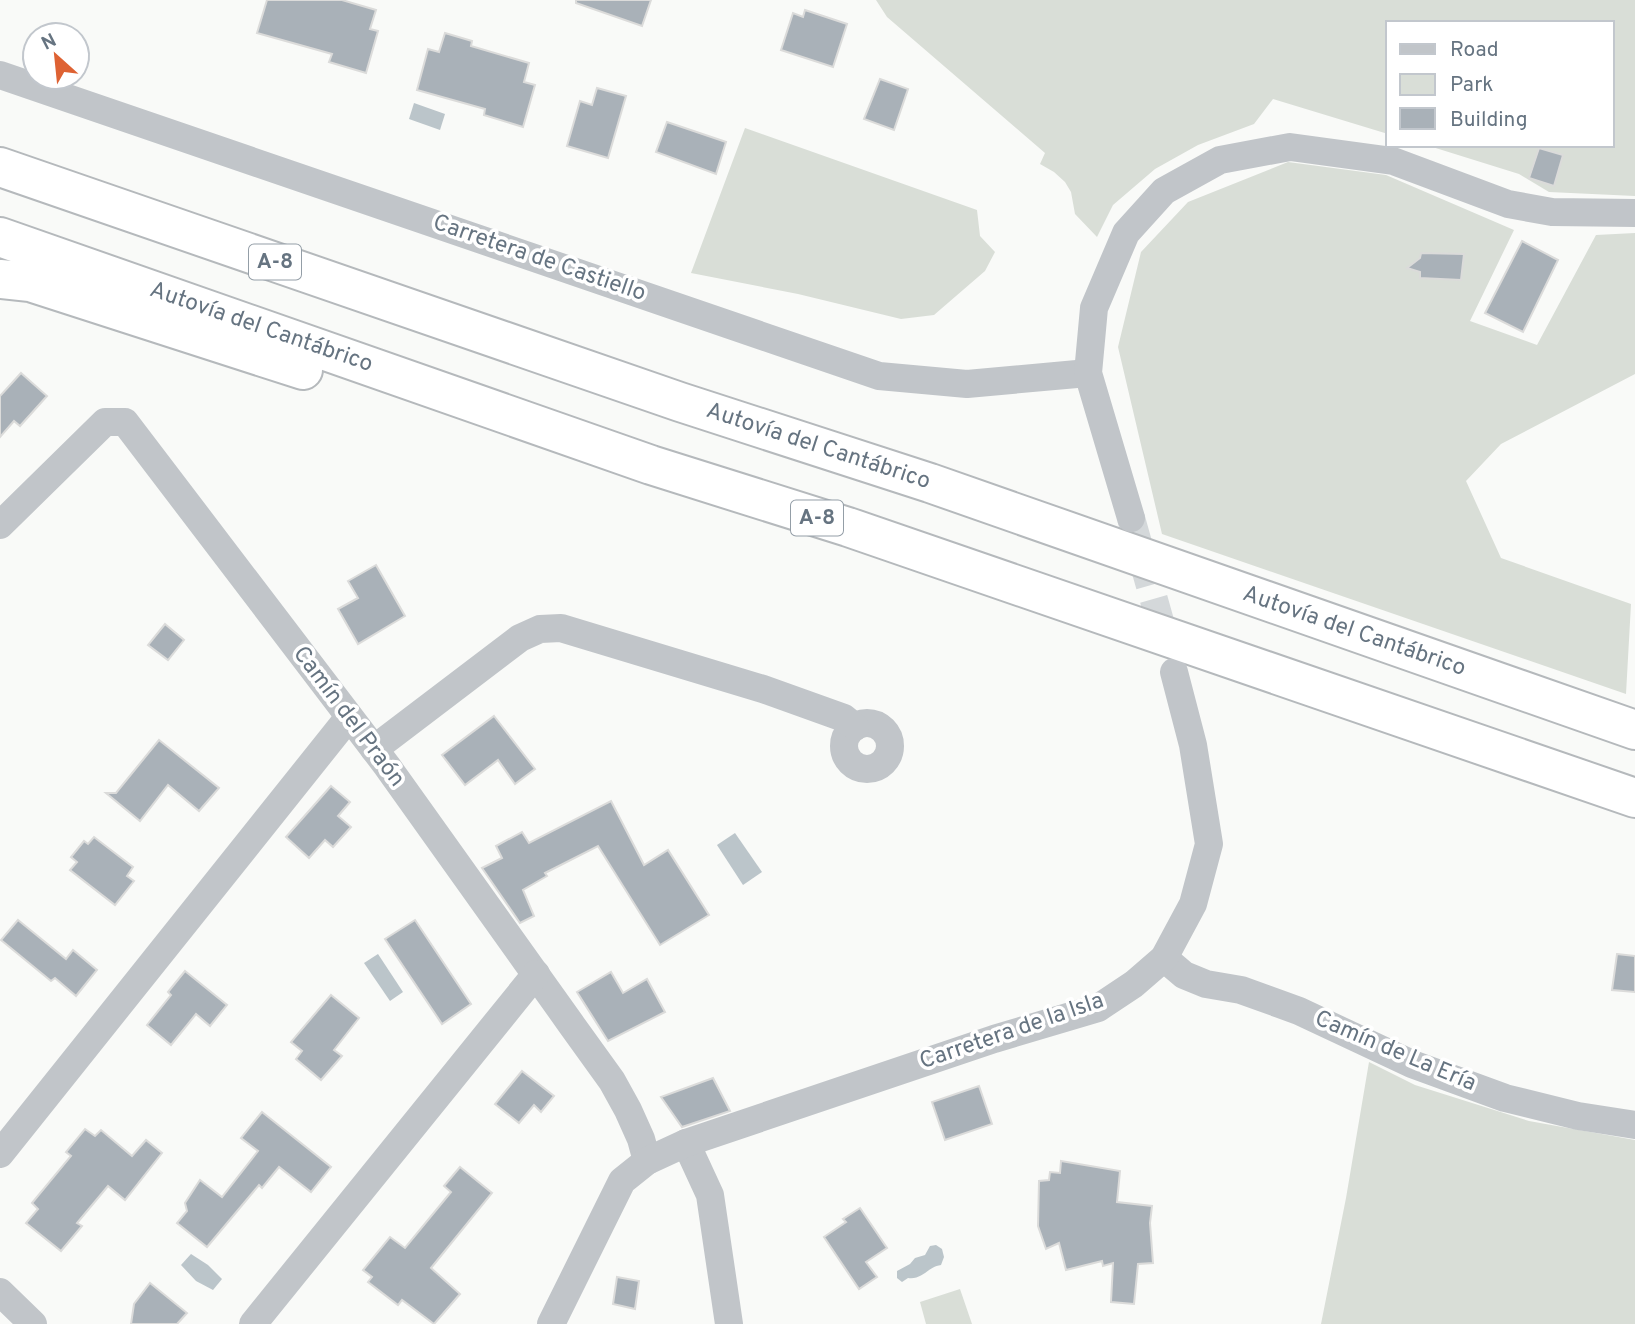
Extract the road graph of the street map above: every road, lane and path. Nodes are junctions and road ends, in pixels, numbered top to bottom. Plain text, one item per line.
1 (0, 75) edge
2 (0, 167) edge
3 (1635, 213) edge
4 (0, 237) edge
5 (0, 279) edge
6 (1088, 373) junction
7 (1131, 518) tunnel mouth
8 (0, 526) edge
9 (848, 527) junction
10 (1174, 672) tunnel mouth
11 (349, 717) junction
12 (855, 727) dead end
13 (1635, 730) edge
14 (374, 749) junction
15 (1635, 798) edge
16 (1164, 958) junction
17 (536, 974) junction
18 (1635, 1125) edge
19 (686, 1143) junction
20 (0, 1154) edge
21 (647, 1161) junction
22 (0, 1293) edge
23 (33, 1324) edge
24 (253, 1324) edge
25 (551, 1324) edge
26 (729, 1324) edge

1 - 6 street, Carretera de Castiello
2 - 13 highway, Autovía del Cantábrico / A-8
3 - 6 street
4 - 9 highway, Autovía del Cantábrico / A-8
5 - 9 highway
6 - 7 street
8 - 11 street, Camín del Praón
9 - 15 highway, Autovía del Cantábrico / A-8
10 - 16 street, Carretera de la Isla
11 - 14 street, Camín del Praón
11 - 20 street
12 - 14 street
14 - 17 street, Camín del Praón
16 - 18 street, Camín de La Ería
16 - 19 street, Carretera de la Isla
17 - 21 street, Camín del Praón
17 - 24 street
19 - 21 street, Carretera de la Isla
19 - 26 street
21 - 25 street, Carretera de la Isla
22 - 23 street

